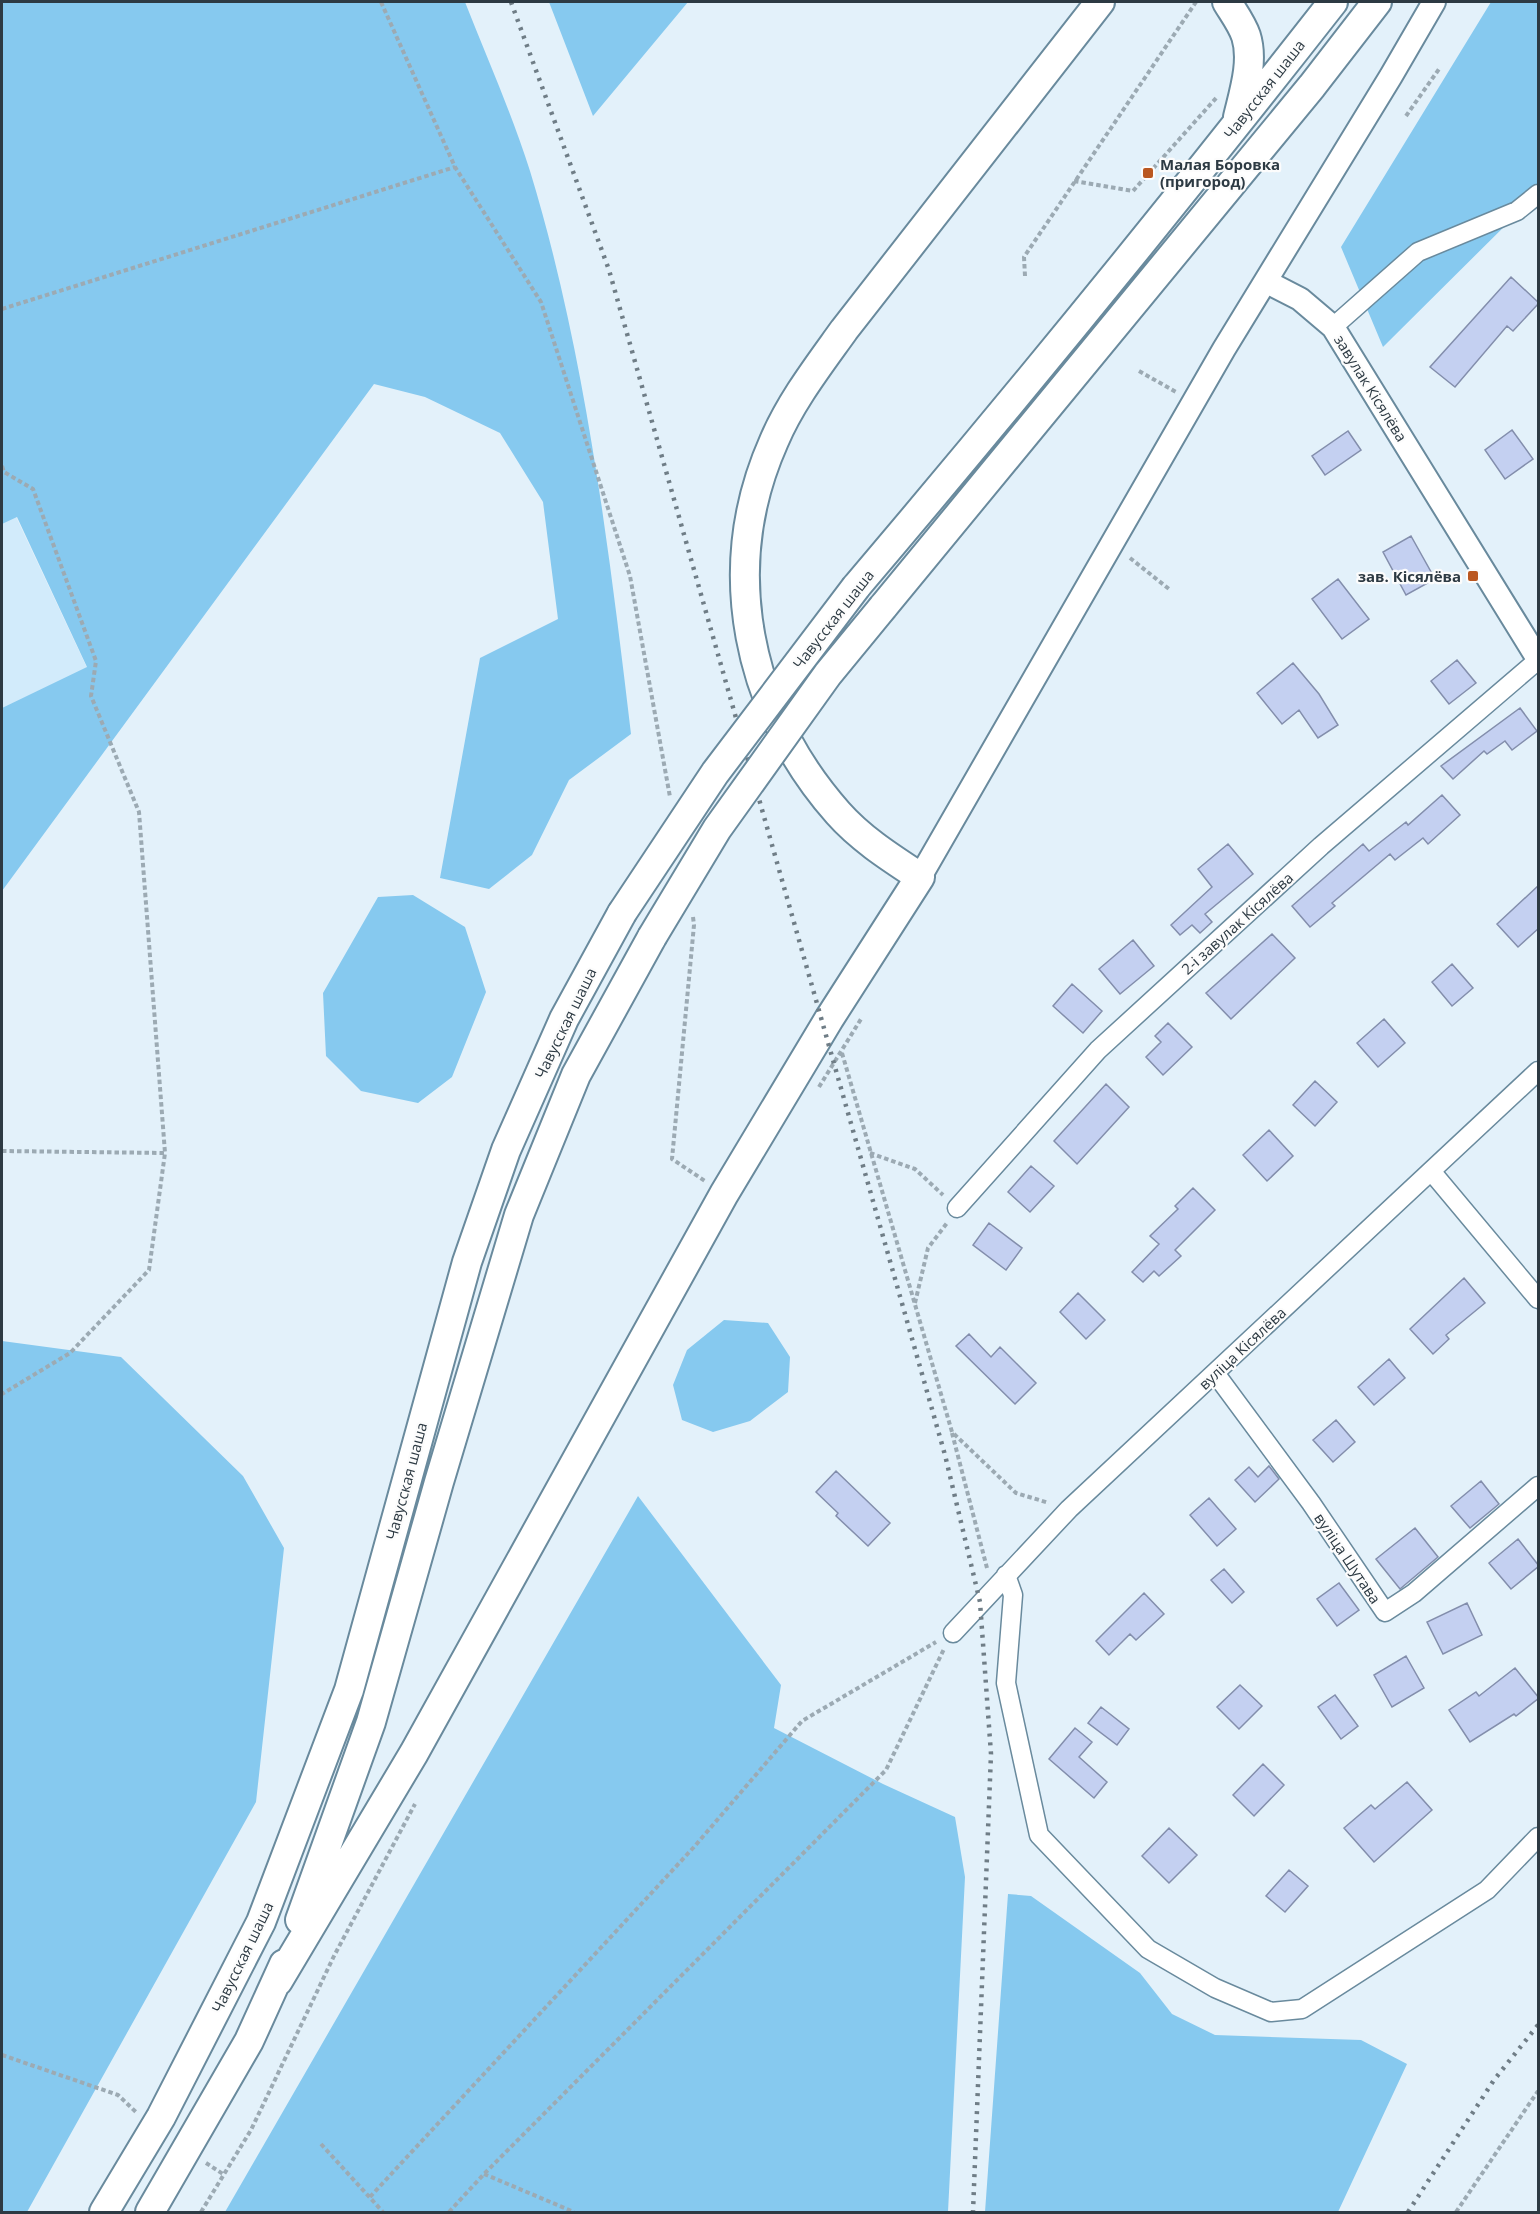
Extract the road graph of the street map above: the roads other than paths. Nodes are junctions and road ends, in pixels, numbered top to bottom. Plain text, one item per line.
1 (1100, 2) edge
2 (1227, 2) edge
3 (1333, 2) edge
4 (1377, 2) edge
5 (1434, 2) edge
6 (1235, 127) junction
7 (1539, 194) edge
8 (1267, 282) junction
9 (1333, 327) junction
10 (1537, 655) edge
11 (920, 877) junction
12 (1539, 1071) edge
13 (1431, 1171) junction
14 (957, 1208) road end
15 (1539, 1299) edge
16 (1215, 1373) junction
17 (1539, 1486) edge
18 (1006, 1575) junction
19 (953, 1633) road end
20 (1539, 1837) edge
21 (278, 1980) junction
22 (104, 2212) edge
23 (150, 2212) edge

1 - 11 main road
2 - 6 main road
3 - 6 main road, Чавусская шаша
4 - 21 main road, Чавусская шаша, bridge
5 - 8 street
6 - 22 main road, Чавусская шаша, bridge
7 - 9 street, завулак Кісялёва
8 - 9 street
8 - 11 street
9 - 10 street, завулак Кісялёва
10 - 14 street, 2-і завулак Кісялёва
11 - 21 main road
12 - 13 street, вуліца Кісялёва
13 - 15 street
13 - 16 street, вуліца Кісялёва
16 - 17 street, вуліца Шутава
16 - 18 street, вуліца Кісялёва
18 - 19 street, вуліца Кісялёва
18 - 20 street
21 - 23 main road, Чавусская шаша

